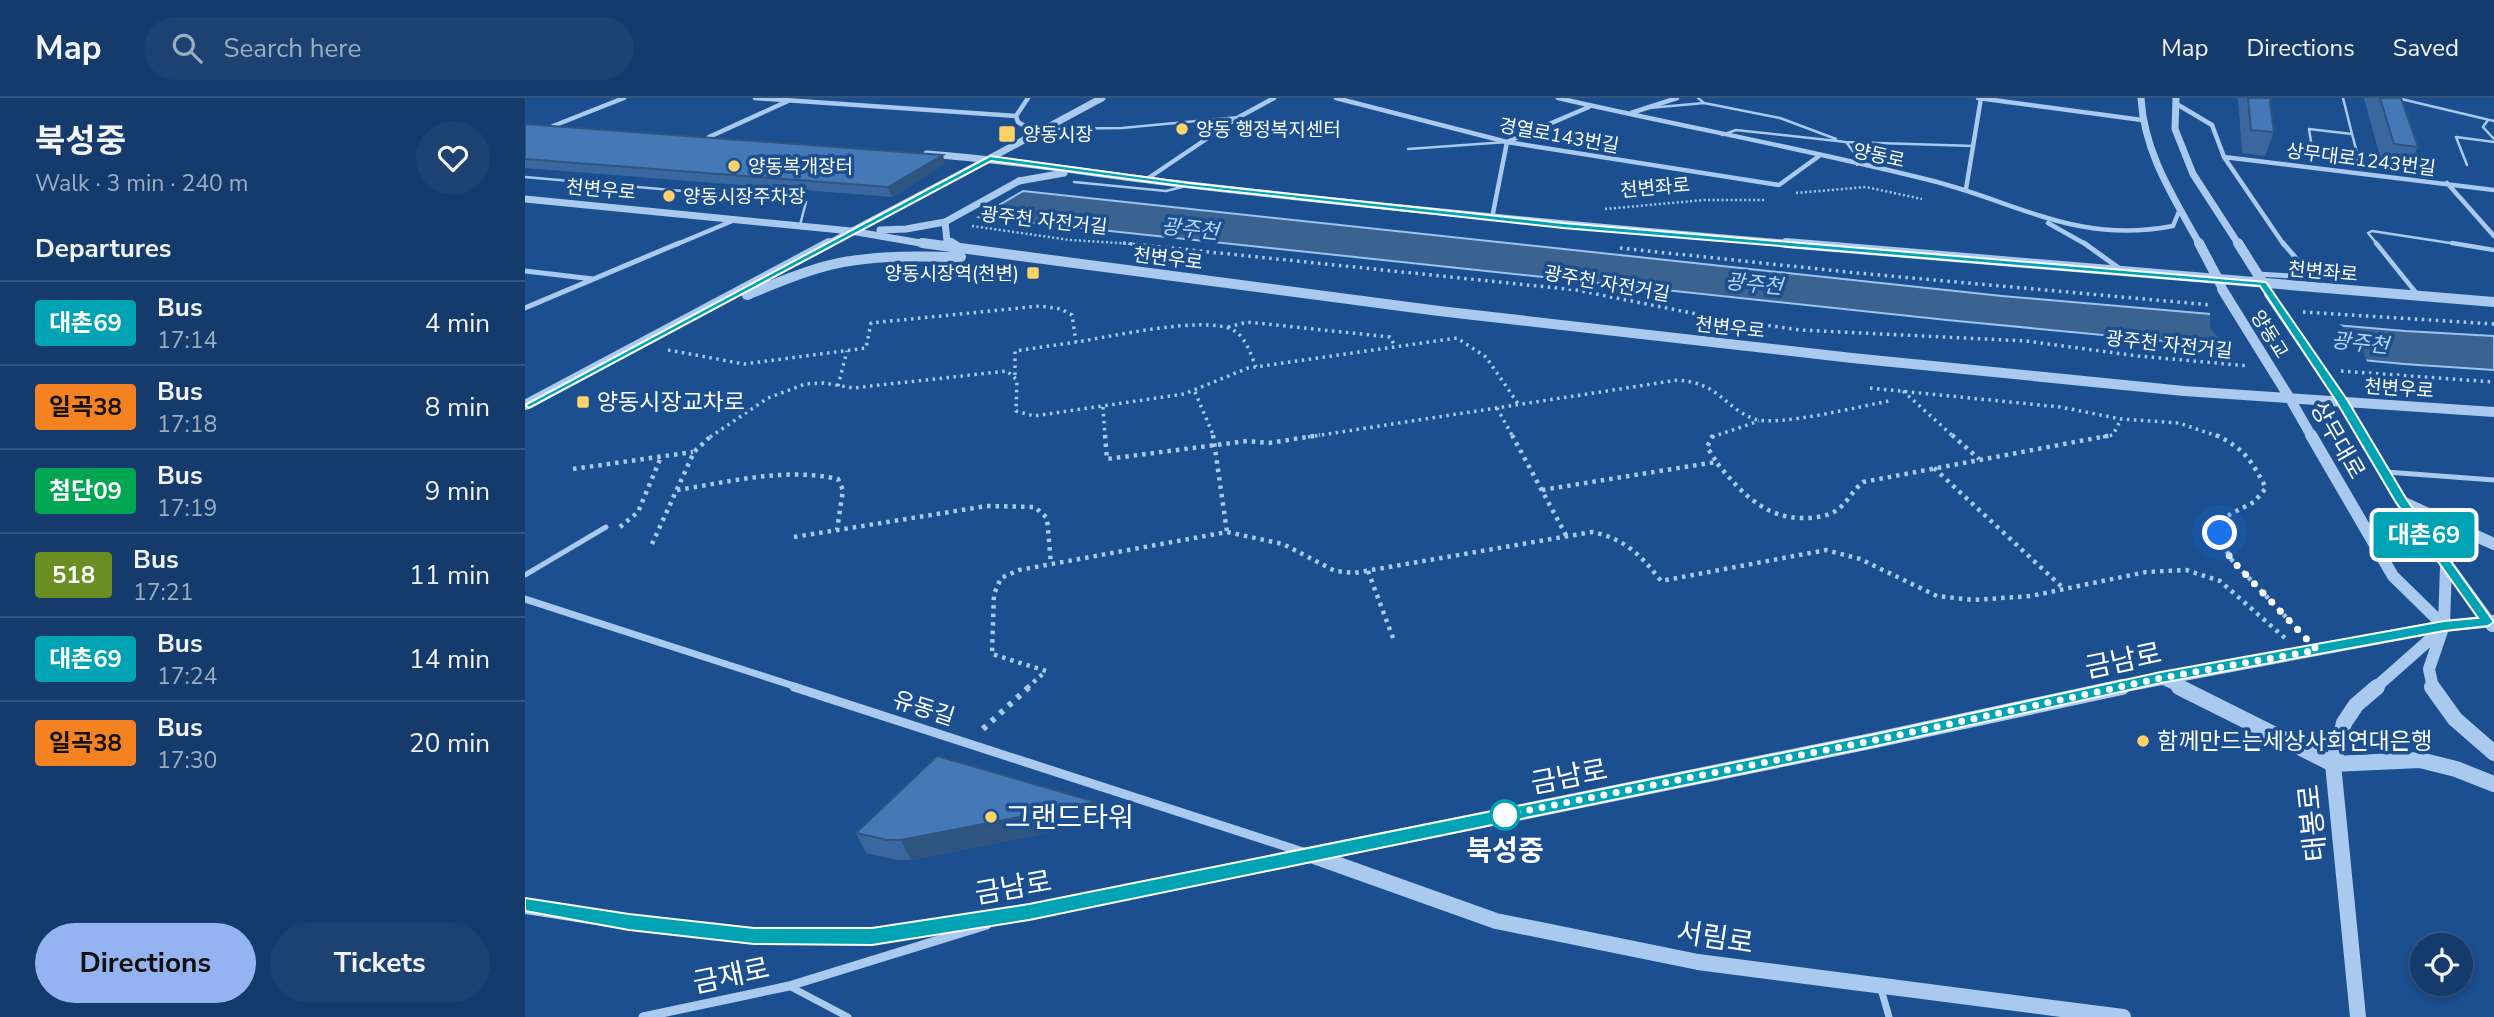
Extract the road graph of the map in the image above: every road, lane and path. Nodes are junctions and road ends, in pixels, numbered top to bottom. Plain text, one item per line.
1 (624, 98) edge
2 (755, 98) edge
3 (1028, 98) edge
4 (1102, 98) edge
5 (1274, 98) edge
6 (1336, 98) edge
7 (1557, 98) edge
8 (1677, 98) edge
9 (1698, 98) edge
10 (1980, 98) edge
11 (2141, 98) edge
12 (2343, 98) edge
13 (2397, 98) edge
14 (792, 99) edge
15 (2176, 101) edge
16 (1704, 103) junction
17 (1593, 106) junction
18 (1665, 107) junction
19 (1648, 108) junction
20 (1628, 114) junction
21 (1016, 116) junction
22 (1239, 117) junction
23 (2142, 120) junction
24 (2488, 120) junction
25 (1661, 121) junction
26 (2494, 121) edge
27 (544, 125) edge
28 (553, 126) junction
29 (579, 128) edge
30 (1040, 131) junction
31 (2353, 134) junction
32 (1722, 135) junction
33 (696, 136) edge
34 (709, 137) junction
35 (722, 138) edge
36 (1839, 141) junction
37 (2494, 141) edge
38 (1507, 142) junction
39 (1846, 142) junction
40 (1974, 146) junction
41 (1408, 149) dead end
42 (923, 153) edge
43 (1819, 156) junction
44 (2224, 157) junction
45 (990, 158) junction
46 (1857, 165) junction
47 (2467, 165) dead end
48 (1078, 170) junction
49 (525, 177) edge
50 (1147, 179) junction
51 (1074, 182) dead end
52 (2447, 183) junction
53 (1189, 185) junction
54 (1966, 189) junction
55 (2494, 190) edge
56 (1793, 194) dead end
57 (1922, 198) dead end
58 (525, 199) edge
59 (1755, 201) dead end
60 (2180, 209) junction
61 (1595, 210) dead end
62 (2035, 216) junction
63 (1492, 218) junction
64 (737, 219) junction
65 (945, 222) junction
66 (800, 225) junction
67 (967, 226) dead end
68 (852, 231) junction
69 (2494, 236) edge
70 (2494, 250) edge
71 (965, 251) junction
72 (1021, 257) junction
73 (525, 271) edge
74 (2126, 273) junction
75 (2256, 274) junction
76 (594, 279) junction
77 (2263, 284) junction
78 (2221, 285) junction
79 (2269, 294) joint
80 (2419, 296) junction
81 (2494, 302) edge
82 (525, 308) edge
83 (701, 312) junction
84 (1226, 328) junction
85 (1076, 342) junction
86 (639, 344) junction
87 (1395, 346) junction
88 (847, 351) junction
89 (2257, 366) dead end
90 (1256, 367) junction
91 (2334, 371) dead end
92 (1014, 376) junction
93 (2494, 382) edge
94 (838, 386) junction
95 (1870, 388) dead end
96 (1903, 391) junction
97 (1195, 392) junction
98 (2289, 397) junction
99 (1889, 401) dead end
100 (2342, 401) junction
101 (525, 405) edge
102 (1519, 405) junction
103 (1104, 407) junction
104 (1496, 408) junction
105 (2494, 412) edge
106 (2121, 419) junction
107 (1759, 421) junction
108 (1216, 445) junction
109 (694, 452) junction
110 (1979, 459) junction
111 (1716, 462) junction
112 (1934, 468) junction
113 (573, 469) dead end
114 (2386, 472) junction
115 (2494, 480) edge
116 (676, 490) junction
117 (1542, 490) junction
118 (2401, 501) junction
119 (606, 527) dead end
120 (837, 530) junction
121 (1227, 532) junction
122 (794, 537) dead end
123 (1567, 537) junction
124 (652, 544) dead end
125 (2494, 544) edge
126 (1051, 564) junction
127 (2446, 566) junction
128 (1368, 571) junction
129 (525, 575) edge
130 (2063, 588) junction
131 (525, 599) edge
132 (2492, 624) edge
133 (2444, 626) junction
134 (1393, 638) dead end
135 (2309, 651) junction
136 (2161, 678) junction
137 (968, 743) junction
138 (2494, 753) edge
139 (2333, 764) junction
140 (2494, 784) edge
141 (1310, 855) junction
142 (525, 906) edge
143 (1029, 912) junction
144 (789, 986) junction
145 (1881, 986) junction
146 (643, 1017) edge
147 (848, 1017) edge
148 (1889, 1017) edge
149 (2123, 1017) edge
150 (2358, 1017) edge

1 - 28 street
2 - 14 street
3 - 21 street
4 - 30 street
5 - 22 street
6 - 38 street, 경열로143번길
7 - 17 street, 양동로
8 - 19 street
9 - 16 lane
10 - 23 street
10 - 40 street
11 - 23 street
12 - 31 lane
13 - 24 lane
14 - 21 street
14 - 34 street
15 - 44 street
15 - 75 street
16 - 18 lane
16 - 36 lane
17 - 20 street, 양동로
17 - 38 street
18 - 19 lane
18 - 25 lane
19 - 20 street
20 - 25 street, 양동로
21 - 30 street
22 - 30 lane
22 - 50 street
23 - 60 street
24 - 26 lane
24 - 37 lane
25 - 32 street, 양동로
27 - 28 street
28 - 29 street
30 - 45 street
31 - 31 lane
32 - 36 lane
32 - 43 street, 양동로
33 - 34 street
34 - 35 street
36 - 39 lane
37 - 47 lane
38 - 41 lane
38 - 43 street, 경열로143번길
38 - 63 street
39 - 40 lane
39 - 46 lane
40 - 54 street
42 - 45 street, 천변좌로
43 - 46 street, 양동로
44 - 52 street, 상무대로1243번길
44 - 75 street
45 - 48 street, 천변좌로
45 - 68 street, bridge
46 - 54 street, 양동로
48 - 50 street, 천변좌로
48 - 65 street, 천변좌로, bridge
49 - 66 lane
50 - 53 street, 천변좌로
51 - 53 lane
52 - 55 street, 상무대로1243번길
52 - 69 street
53 - 63 street, 천변좌로
54 - 62 street, 양동로
56 - 57 path, 양동로
58 - 64 street, 천변우로
59 - 61 path, 천변좌로
60 - 62 street, 양동로
60 - 78 street
62 - 74 street
63 - 74 street, 천변좌로
64 - 66 street, 천변우로
64 - 76 street
65 - 68 street, 천변좌로
65 - 71 street
66 - 68 street, 천변우로
67 - 89 path, 광주천 자전거길
68 - 71 street, 천변우로
68 - 83 street
70 - 80 lane
71 - 72 street, 천변우로
72 - 83 street
72 - 98 street, 천변우로
73 - 76 street
74 - 78 street, 천변좌로
75 - 77 street
76 - 82 street
77 - 78 street, 천변좌로
77 - 79 street
77 - 80 street, 천변좌로
78 - 98 street, 양동교, bridge
79 - 100 street, 상무대로, bridge
80 - 81 street, 천변좌로
83 - 86 street
84 - 85 path
84 - 87 path
84 - 90 path
85 - 88 path
85 - 92 path
86 - 88 path
86 - 101 street
87 - 90 path
87 - 102 path
88 - 94 path
90 - 97 path
91 - 93 path
92 - 94 path
92 - 103 path
94 - 109 path
95 - 96 path
96 - 106 path
96 - 110 path
97 - 103 path
97 - 108 path
98 - 100 street, 천변우로
98 - 133 street, 상무대로
99 - 107 path
100 - 105 street, 천변우로
100 - 114 street, 상무대로
102 - 104 path
102 - 107 path
103 - 108 path
104 - 108 path
104 - 117 path
106 - 110 path
106 - 135 path
107 - 111 path
108 - 121 path
109 - 113 path
109 - 116 path
110 - 112 path
111 - 112 path
111 - 117 path
112 - 130 path
114 - 115 lane
114 - 118 street, 상무대로
116 - 120 path
116 - 124 path
117 - 123 path
118 - 125 street
118 - 127 street, 상무대로
119 - 129 lane
120 - 122 path
120 - 126 path
121 - 126 path
121 - 128 path
123 - 128 path
123 - 130 path
126 - 137 path
127 - 132 street, 상무대로
127 - 133 street
128 - 134 path
130 - 135 path
131 - 137 street, 유동길
132 - 133 street, 금남로
133 - 135 street, 금남로
133 - 138 street
133 - 139 street, 태봉로
135 - 136 street, 금남로
136 - 139 street
136 - 141 street, 금남로
137 - 141 street, 유동길
139 - 140 street
139 - 150 street, 태봉로
141 - 143 street, 금남로
141 - 145 street, 서림로
142 - 143 street, 금남로
143 - 144 street, 금재로
144 - 146 street, 금재로
144 - 147 lane
145 - 148 lane
145 - 149 street, 서림로

